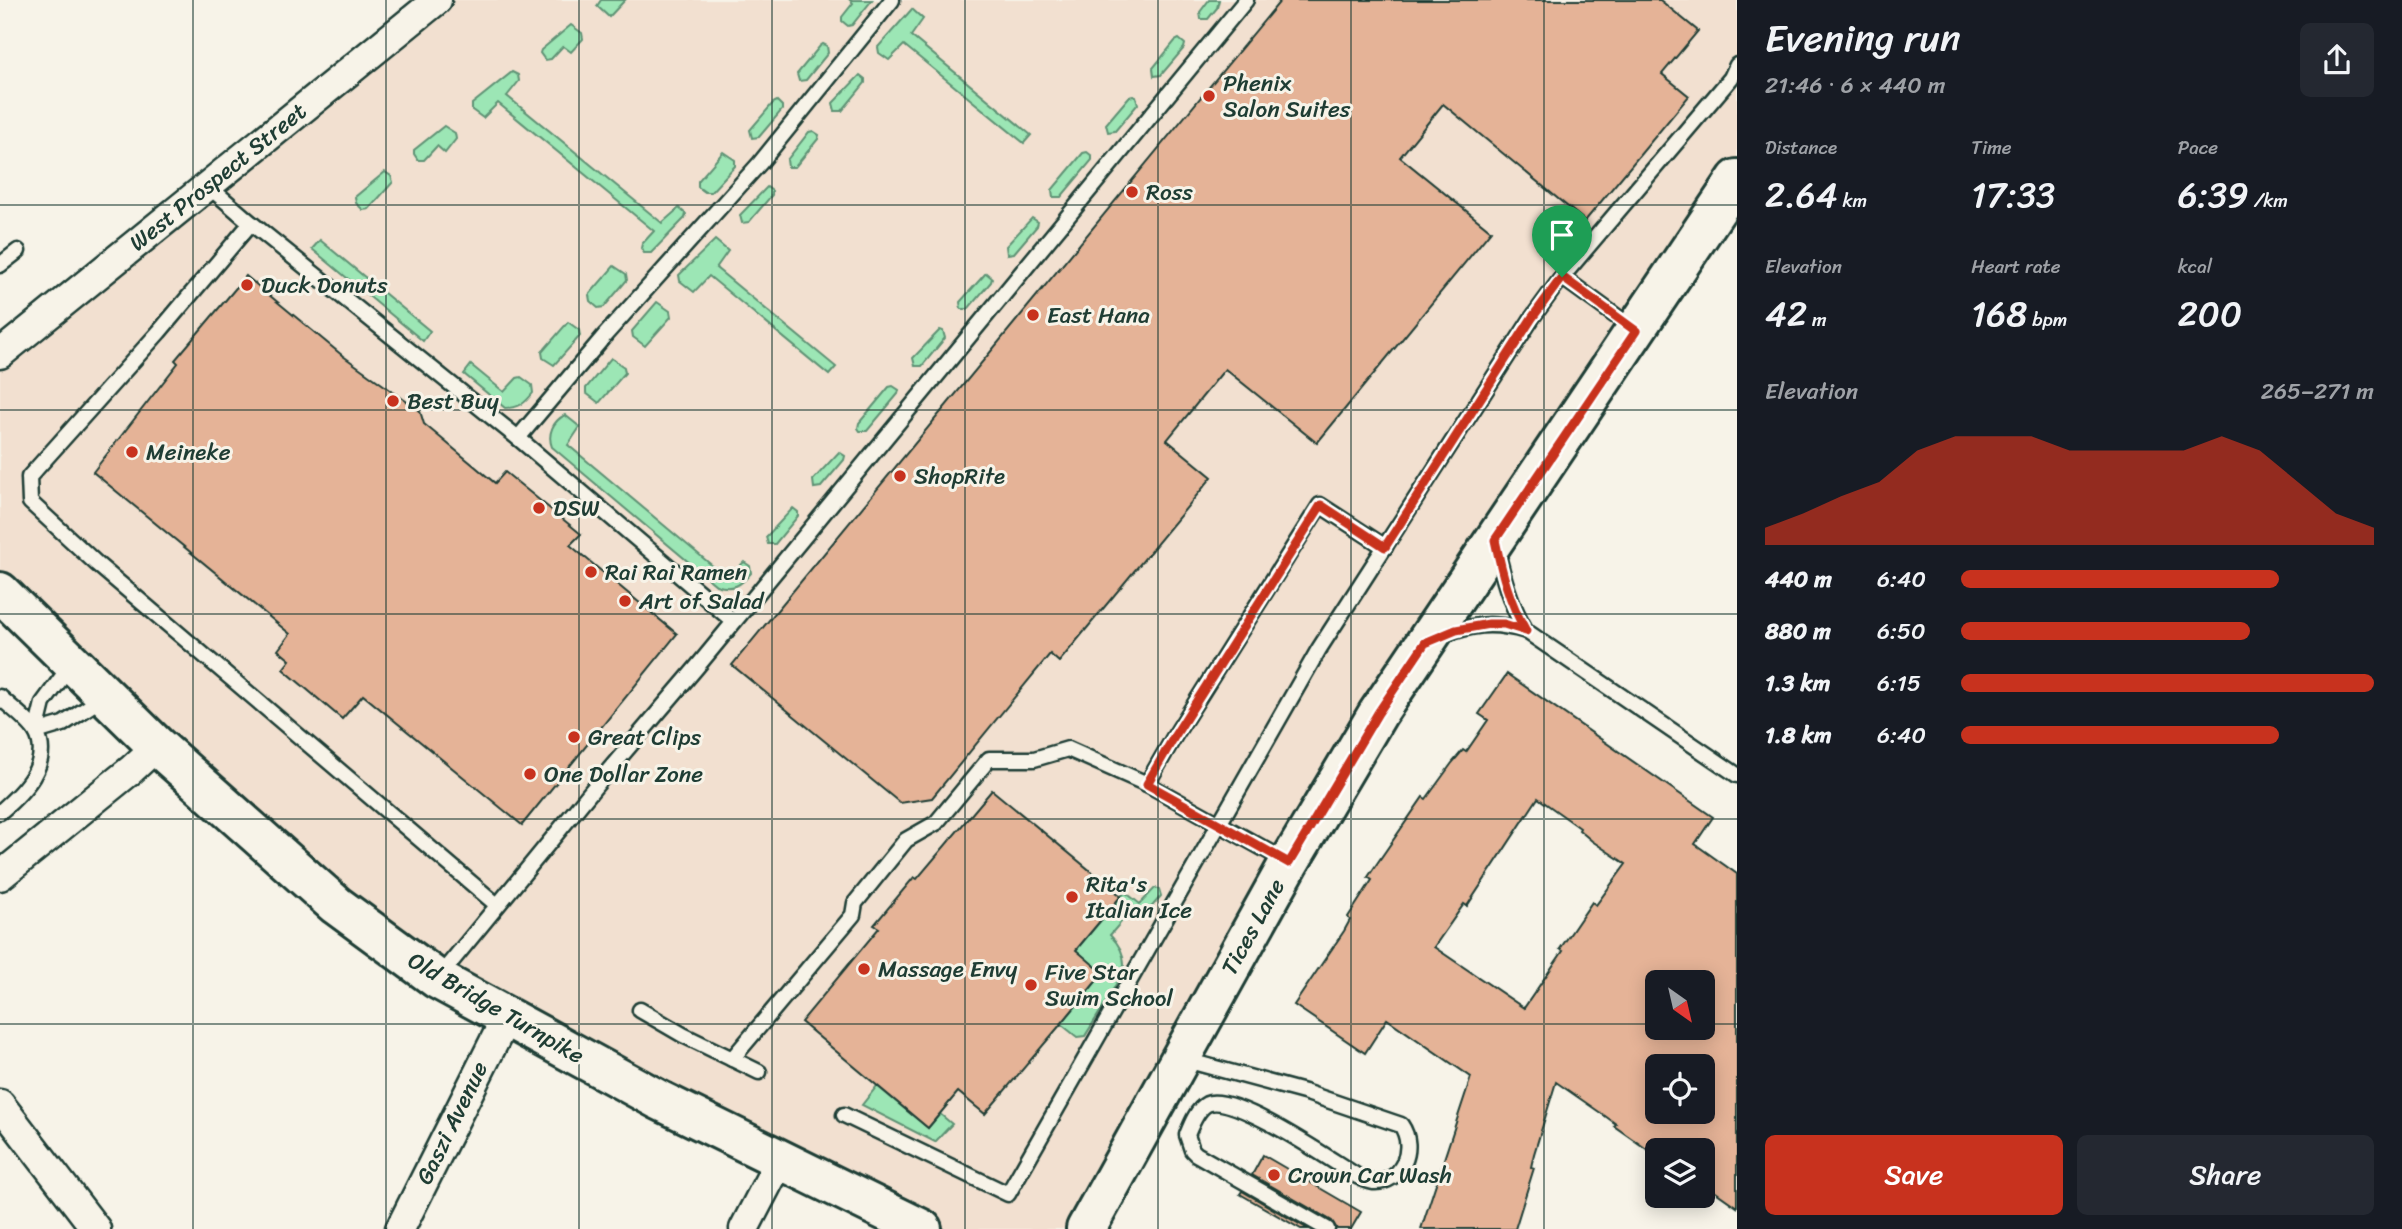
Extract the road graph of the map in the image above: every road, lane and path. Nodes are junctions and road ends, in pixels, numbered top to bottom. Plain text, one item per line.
1 (892, 0) edge
2 (1246, 0) edge
3 (424, 4) edge
4 (1737, 65) edge
5 (1737, 179) edge
6 (208, 185) junction
7 (251, 223) junction
8 (18, 251) dead end
9 (0, 265) edge
10 (1562, 277) junction
11 (1636, 331) junction
12 (2, 347) edge
13 (518, 438) junction
14 (1495, 540) junction
15 (1385, 547) junction
16 (0, 592) edge
17 (733, 621) junction
18 (1526, 631) junction
19 (1425, 643) junction
20 (72, 664) junction
21 (105, 696) junction
22 (0, 697) edge
23 (36, 732) junction
24 (157, 746) junction
25 (1737, 775) edge
26 (1147, 784) junction
27 (0, 811) edge
28 (1219, 824) junction
29 (1289, 863) junction
30 (0, 876) edge
31 (497, 905) junction
32 (437, 979) junction
33 (640, 1010) dead end
34 (506, 1018) junction
35 (1181, 1058) junction
36 (732, 1059) junction
37 (759, 1072) dead end
38 (0, 1104) edge
39 (844, 1115) dead end
40 (780, 1160) junction
41 (96, 1229) edge
42 (400, 1229) edge
43 (744, 1229) edge
44 (922, 1229) edge
45 (1086, 1229) edge
46 (1327, 1229) edge

1 - 13 lane
2 - 17 lane
3 - 6 street, West Prospect Street
4 - 10 lane
5 - 11 street, Tices Lane
6 - 7 lane
6 - 12 street, West Prospect Street
7 - 13 lane
7 - 31 lane
8 - 9 lane
10 - 11 lane
10 - 15 lane
11 - 14 street, Tices Lane
13 - 17 lane
14 - 18 lane
14 - 19 street, Tices Lane
15 - 26 lane
15 - 28 lane
16 - 20 street, Old Bridge Turnpike
17 - 31 lane
18 - 19 lane
18 - 25 lane
19 - 29 street, Tices Lane
20 - 21 street, Old Bridge Turnpike
20 - 23 lane
21 - 23 lane
21 - 24 street, Old Bridge Turnpike
22 - 23 lane
23 - 27 lane
24 - 30 street
24 - 32 street, Old Bridge Turnpike
26 - 28 lane
26 - 36 lane
28 - 29 lane
28 - 39 lane
29 - 35 street, Tices Lane
31 - 32 lane
32 - 34 street, Old Bridge Turnpike
33 - 36 lane
34 - 40 street, Old Bridge Turnpike
34 - 42 street, Gaszi Avenue
35 - 45 street, Tices Lane
35 - 46 lane
36 - 37 lane
38 - 41 street
40 - 43 street
40 - 44 street, Old Bridge Turnpike

